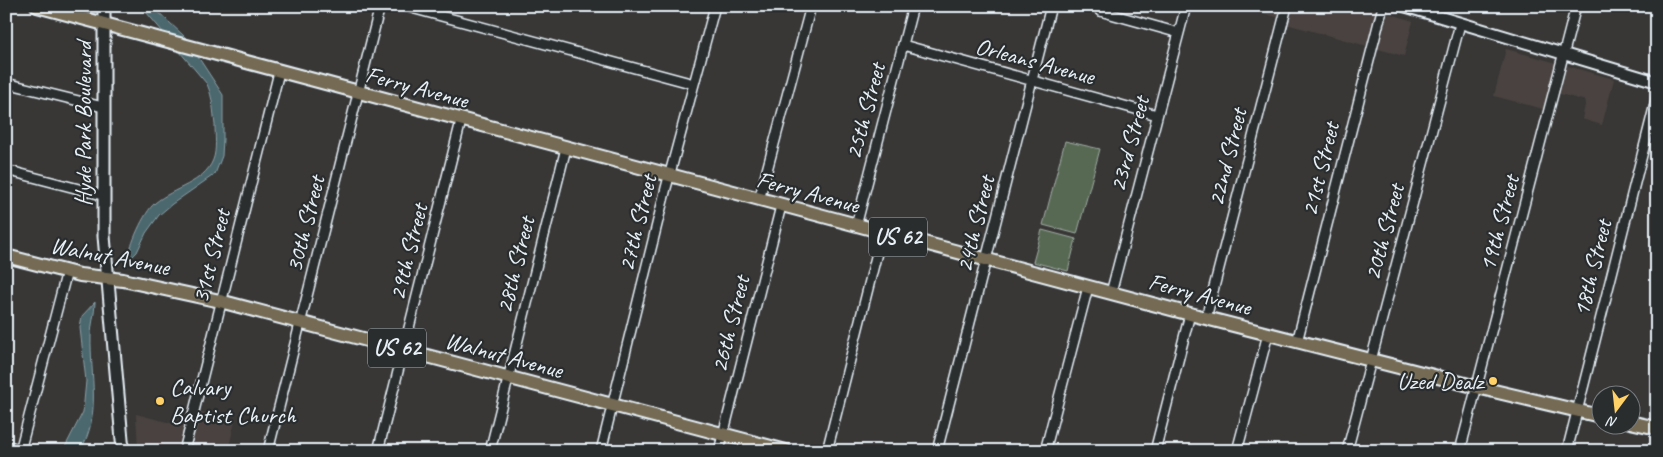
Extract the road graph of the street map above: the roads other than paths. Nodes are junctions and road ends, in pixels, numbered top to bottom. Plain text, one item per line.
1 (37, 6) edge
2 (104, 6) edge
3 (380, 6) edge
4 (404, 6) edge
5 (715, 6) edge
6 (811, 6) edge
7 (913, 6) edge
8 (1051, 6) edge
9 (1186, 6) edge
10 (1287, 6) edge
11 (1383, 6) edge
12 (1404, 6) edge
13 (1576, 6) edge
14 (1100, 11) dead end
15 (105, 24) junction
16 (1460, 24) junction
17 (1179, 33) junction
18 (903, 45) junction
19 (1565, 55) junction
20 (280, 72) junction
21 (1032, 81) junction
22 (6, 82) edge
23 (1657, 82) edge
24 (694, 84) junction
25 (358, 94) junction
26 (1657, 96) edge
27 (103, 107) junction
28 (1157, 115) junction
29 (461, 121) junction
30 (566, 148) junction
31 (6, 170) edge
32 (669, 176) junction
33 (102, 195) junction
34 (759, 200) junction
35 (781, 206) junction
36 (856, 226) junction
37 (882, 233) junction
38 (6, 256) edge
39 (987, 260) junction
40 (67, 271) junction
41 (106, 277) junction
42 (1088, 287) junction
43 (1111, 293) junction
44 (220, 301) junction
45 (1190, 314) junction
46 (1206, 318) junction
47 (301, 322) junction
48 (1268, 334) junction
49 (1297, 342) junction
50 (404, 349) junction
51 (1371, 360) junction
52 (508, 378) junction
53 (1477, 387) junction
54 (612, 405) junction
55 (1576, 411) junction
56 (1590, 414) edge
57 (1640, 424) edge
58 (1657, 428) edge
59 (723, 434) junction
60 (6, 447) edge
61 (20, 451) edge
62 (123, 451) edge
63 (184, 451) edge
64 (268, 451) edge
65 (378, 451) edge
66 (490, 451) edge
67 (601, 451) edge
68 (719, 451) edge
69 (786, 451) edge
70 (827, 451) edge
71 (937, 451) edge
72 (1045, 451) edge
73 (1155, 451) edge
74 (1237, 451) edge
75 (1346, 451) edge
76 (1460, 451) edge
77 (1567, 451) edge

1 - 15 main road, Ferry Avenue / US 62
2 - 15 main road, Hyde Park Boulevard
3 - 25 street, 30th Street
4 - 24 street
5 - 24 street, 27th Street
6 - 34 street
7 - 18 street, 25th Street
8 - 21 street, 24th Street
9 - 17 street, 23rd Street
10 - 46 street, 22nd Street
11 - 49 street, 21st Street
12 - 16 street
13 - 19 street, 19th Street
14 - 17 street
15 - 20 main road, Ferry Avenue / US 62
15 - 27 main road, Hyde Park Boulevard
16 - 19 street
16 - 51 street, 20th Street
17 - 28 street, 23rd Street
18 - 21 street, Orleans Avenue
18 - 36 street, 25th Street
19 - 23 street
19 - 53 street, 19th Street
20 - 25 main road, Ferry Avenue / US 62
20 - 44 street, 31st Street
21 - 28 street, Orleans Avenue
21 - 39 street, 24th Street
22 - 27 street
24 - 32 street, 27th Street
25 - 29 main road, Ferry Avenue / US 62
25 - 47 street, 30th Street
26 - 55 street, 18th Street
27 - 33 main road, Hyde Park Boulevard
28 - 43 street, 23rd Street
29 - 30 main road, Ferry Avenue / US 62
29 - 50 street, 29th Street
30 - 32 main road, Ferry Avenue / US 62
30 - 52 street, 28th Street
31 - 33 street
32 - 34 main road, Ferry Avenue / US 62
32 - 54 street, 27th Street
33 - 41 main road, Hyde Park Boulevard
34 - 35 main road, Ferry Avenue / US 62
35 - 36 main road, Ferry Avenue / US 62
35 - 59 street, 26th Street
36 - 37 main road, Ferry Avenue / US 62
37 - 39 main road, Ferry Avenue / US 62
37 - 70 street
38 - 40 main road, Walnut Avenue / US 62
39 - 42 main road, Ferry Avenue / US 62
39 - 71 street, 24th Street
40 - 41 main road, Walnut Avenue / US 62
40 - 61 street
41 - 44 main road, Walnut Avenue / US 62
41 - 62 main road, Hyde Park Boulevard
42 - 43 main road, Ferry Avenue / US 62
42 - 72 street
43 - 45 main road, Ferry Avenue / US 62
44 - 47 main road, Walnut Avenue / US 62
44 - 63 street, 31st Street
45 - 46 main road, Ferry Avenue / US 62
45 - 73 street
46 - 48 main road, Ferry Avenue / US 62
47 - 50 main road, Walnut Avenue / US 62
47 - 64 street, 30th Street
48 - 49 main road, Ferry Avenue / US 62
48 - 74 street
49 - 51 main road, Ferry Avenue / US 62
50 - 52 main road, Walnut Avenue / US 62
50 - 65 street, 29th Street
51 - 53 main road, Ferry Avenue / US 62
51 - 75 street, 20th Street
52 - 54 main road, Walnut Avenue / US 62
52 - 66 street, 28th Street
53 - 55 main road, Ferry Avenue / US 62
53 - 76 street, 19th Street
54 - 59 main road, Walnut Avenue / US 62
54 - 67 street, 27th Street
55 - 56 main road, Ferry Avenue / US 62
55 - 77 street, 18th Street
57 - 58 main road
59 - 68 street, 26th Street
59 - 69 main road, Walnut Avenue / US 62
60 - 61 main road

